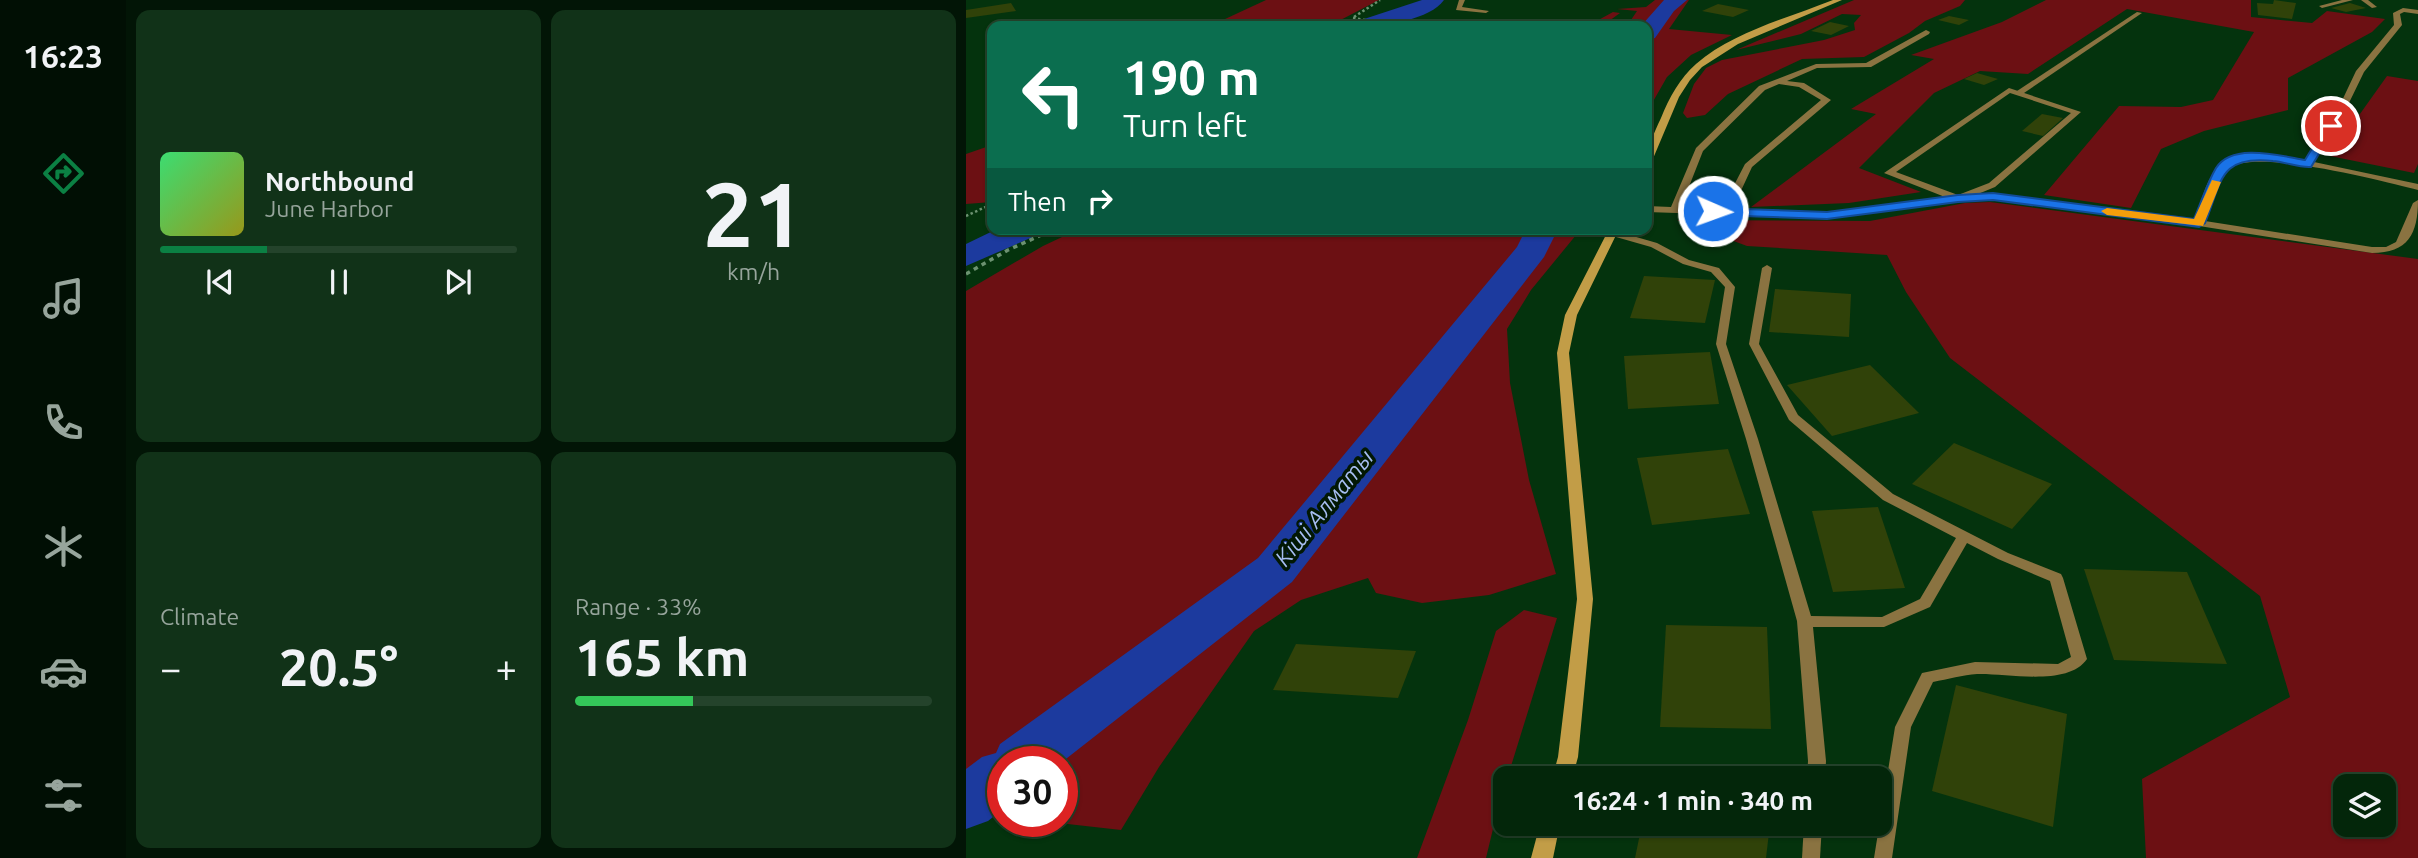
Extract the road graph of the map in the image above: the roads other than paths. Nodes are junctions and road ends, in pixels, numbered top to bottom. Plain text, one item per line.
1 (1462, 0) edge
2 (1839, 0) edge
3 (2350, 0) edge
4 (2364, 0) edge
5 (2322, 6) dead end
6 (2374, 7) dead end
7 (1486, 11) dead end
8 (2418, 12) edge
9 (2139, 13) dead end
10 (1926, 32) dead end
11 (1780, 82) junction
12 (2018, 93) junction
13 (1652, 150) edge
14 (2308, 164) junction
15 (2418, 187) edge
16 (1958, 198) junction
17 (2418, 203) edge
18 (1652, 209) edge
19 (1675, 210) junction
20 (1713, 211) junction
21 (2199, 223) junction
22 (1611, 235) edge
23 (1625, 235) edge
24 (1767, 268) dead end
25 (1964, 536) junction
26 (1805, 621) junction
27 (1566, 766) edge
28 (1817, 766) edge
29 (1547, 836) edge
30 (1812, 836) edge
31 (1542, 858) edge
32 (1811, 858) edge
33 (1883, 858) edge

1 - 7 lane
2 - 13 main road
3 - 5 lane
4 - 6 lane
8 - 14 street
9 - 12 lane
10 - 11 street
11 - 19 street
11 - 20 street
12 - 16 street
12 - 16 street
14 - 15 street
14 - 21 street
16 - 20 street
16 - 21 street
17 - 21 street
18 - 19 street
19 - 20 street
22 - 27 main road
23 - 26 lane
24 - 25 lane
25 - 26 lane
25 - 33 lane
26 - 28 lane
29 - 31 main road
30 - 32 lane

